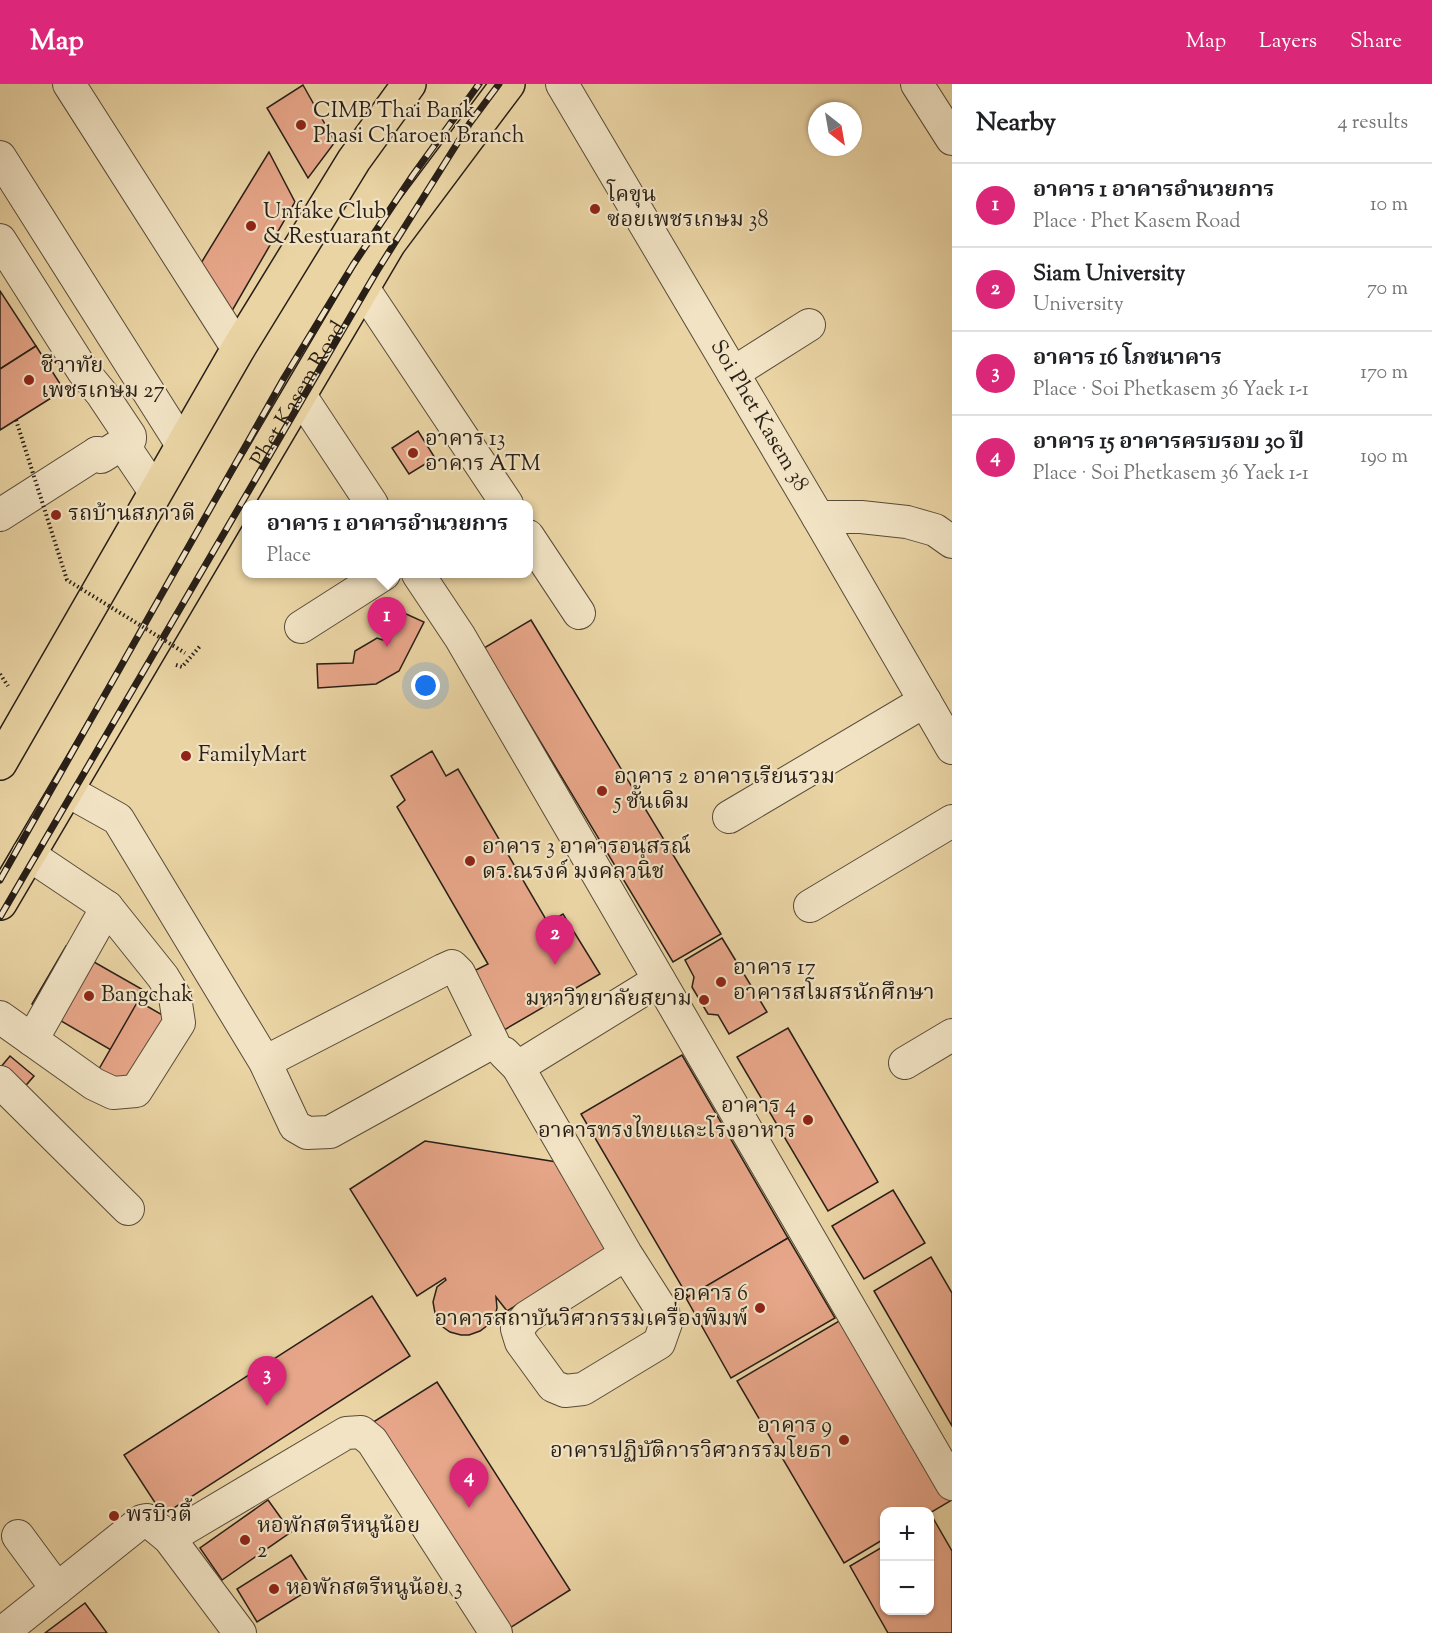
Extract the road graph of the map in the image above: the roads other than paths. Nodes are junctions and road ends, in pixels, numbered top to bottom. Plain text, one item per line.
1 (69, 84) edge
2 (409, 84) edge
3 (508, 84) edge
4 (562, 84) edge
5 (927, 87) edge
6 (952, 139) edge
7 (0, 157) edge
8 (0, 240) edge
9 (363, 288) junction
10 (808, 325) dead end
11 (238, 349) junction
12 (733, 373) junction
13 (300, 395) junction
14 (112, 438) junction
15 (182, 445) junction
16 (155, 492) junction
17 (369, 500) edge
18 (504, 500) edge
19 (0, 514) edge
20 (818, 517) junction
21 (952, 542) edge
22 (533, 544) edge
23 (376, 578) edge
24 (421, 578) edge
25 (579, 613) dead end
26 (301, 627) dead end
27 (925, 701) junction
28 (952, 748) edge
29 (0, 763) edge
30 (66, 790) junction
31 (729, 817) dead end
32 (952, 821) edge
33 (28, 854) junction
34 (0, 903) edge
35 (810, 906) dead end
36 (107, 908) junction
37 (659, 980) junction
38 (0, 1017) edge
39 (952, 1035) edge
40 (32, 1040) junction
41 (493, 1042) junction
42 (265, 1062) junction
43 (905, 1063) dead end
44 (518, 1067) junction
45 (0, 1082) edge
46 (129, 1209) dead end
47 (626, 1254) junction
48 (952, 1484) edge
49 (18, 1536) dead end
50 (169, 1538) junction
51 (57, 1589) junction
52 (2, 1633) edge
53 (240, 1633) edge
54 (496, 1633) edge

1 - 11 street
2 - 11 main road
3 - 9 main road, Phet Kasem Road
4 - 12 street, Soi Phet Kasem 38
5 - 6 street
7 - 15 street
8 - 14 street
9 - 13 main road, Phet Kasem Road
9 - 18 street
10 - 12 street
11 - 15 main road
12 - 20 street, Soi Phet Kasem 38
13 - 17 street
13 - 30 main road, Phet Kasem Road
14 - 16 street
14 - 19 street
15 - 16 main road
16 - 29 main road
20 - 21 street
20 - 27 street, Soi Phet Kasem 38
22 - 25 street
23 - 26 street
24 - 37 street
27 - 28 street, Soi Phet Kasem 38
27 - 31 street
30 - 33 main road, Phet Kasem Road
30 - 42 street
32 - 35 street
33 - 34 main road, Phet Kasem Road
33 - 36 street
36 - 40 street
36 - 40 street
37 - 44 street
37 - 48 street
38 - 40 street
39 - 43 street
41 - 42 street
41 - 42 street
41 - 44 street
44 - 47 street
45 - 46 street
47 - 47 street
49 - 51 street
50 - 51 street
50 - 53 street
50 - 54 street
51 - 52 street

